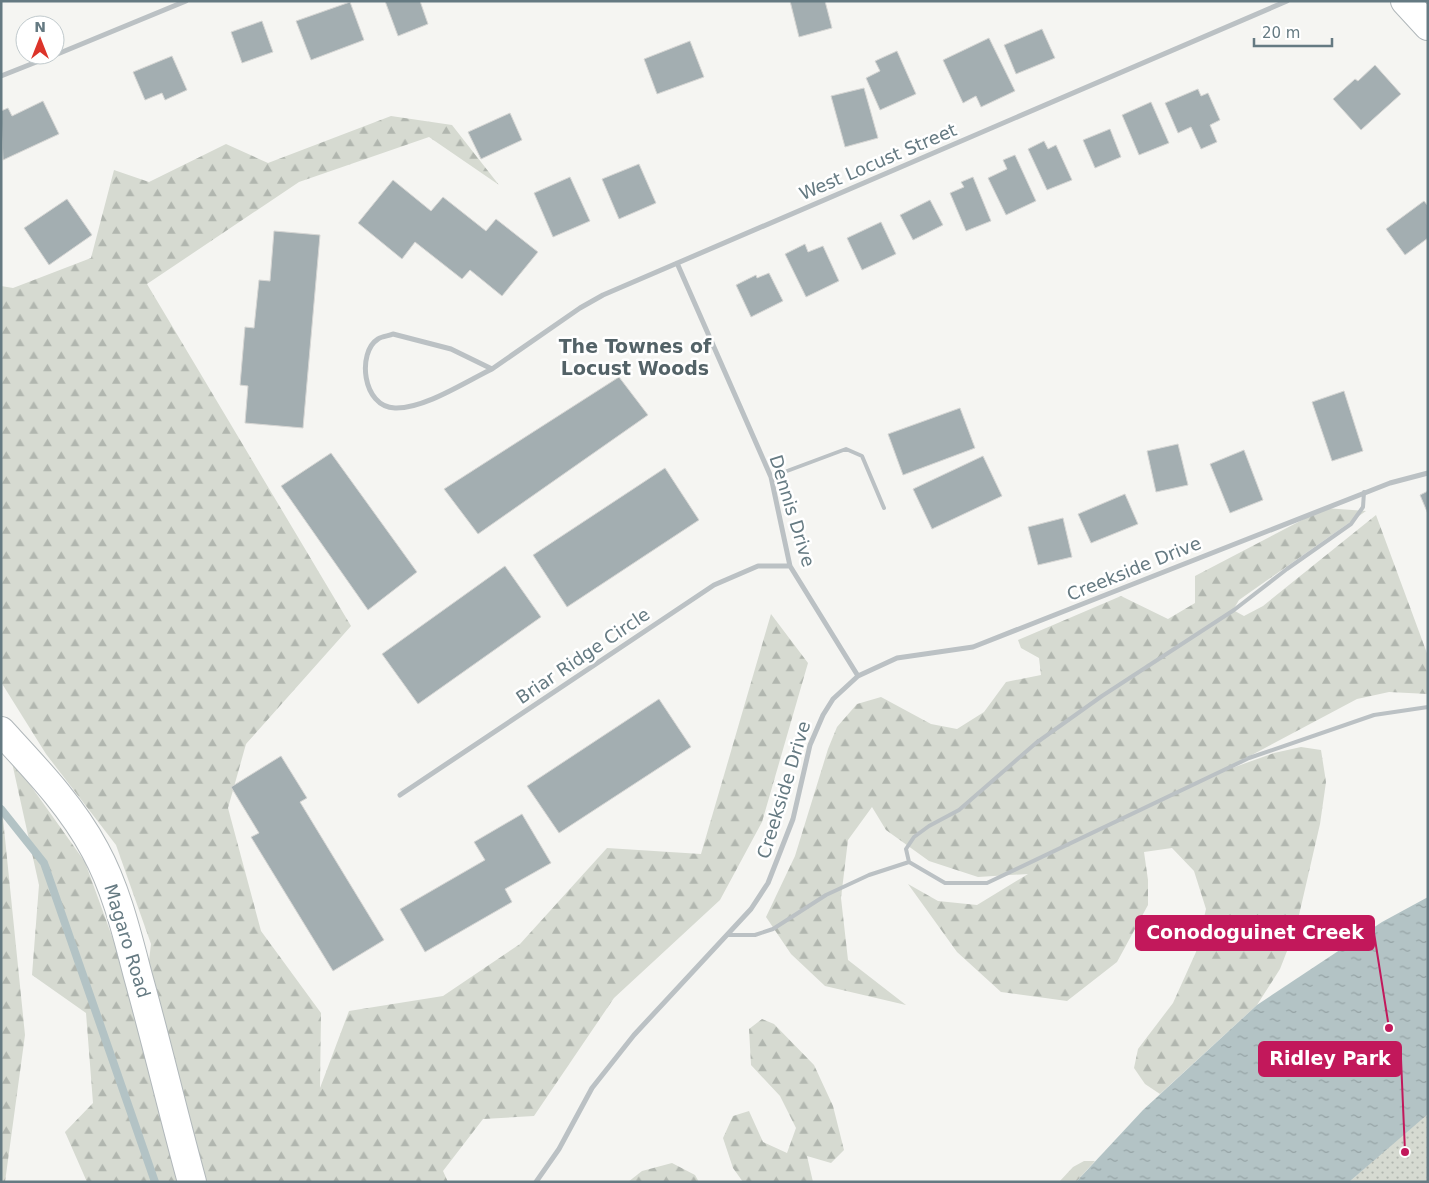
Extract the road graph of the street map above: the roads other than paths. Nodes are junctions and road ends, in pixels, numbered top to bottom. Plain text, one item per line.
1 (186, 1) edge
2 (1287, 1) edge
3 (1405, 1) edge
4 (1428, 26) edge
5 (65, 50) edge
6 (29, 65) edge
7 (1, 76) edge
8 (677, 264) junction
9 (492, 369) junction
10 (1428, 473) edge
11 (771, 477) junction
12 (1364, 492) junction
13 (884, 508) dead end
14 (790, 566) junction
15 (858, 676) junction
16 (1428, 707) edge
17 (1, 731) edge
18 (400, 794) dead end
19 (909, 862) junction
20 (728, 935) junction
21 (192, 1182) edge
22 (536, 1182) edge

1 - 5 street
2 - 8 street, West Locust Street
3 - 4 street
6 - 7 street
8 - 9 street, West Locust Street
8 - 11 street, Dennis Drive
9 - 9 street, West Locust Street
10 - 12 street, Creekside Drive
11 - 13 lane
11 - 14 street, Dennis Drive
12 - 15 street, Creekside Drive
12 - 19 lane
14 - 15 street, Dennis Drive
14 - 18 street, Briar Ridge Circle
15 - 20 street, Creekside Drive
16 - 19 lane
17 - 21 street, Magaro Road
19 - 20 lane
20 - 22 street, Creekside Drive

